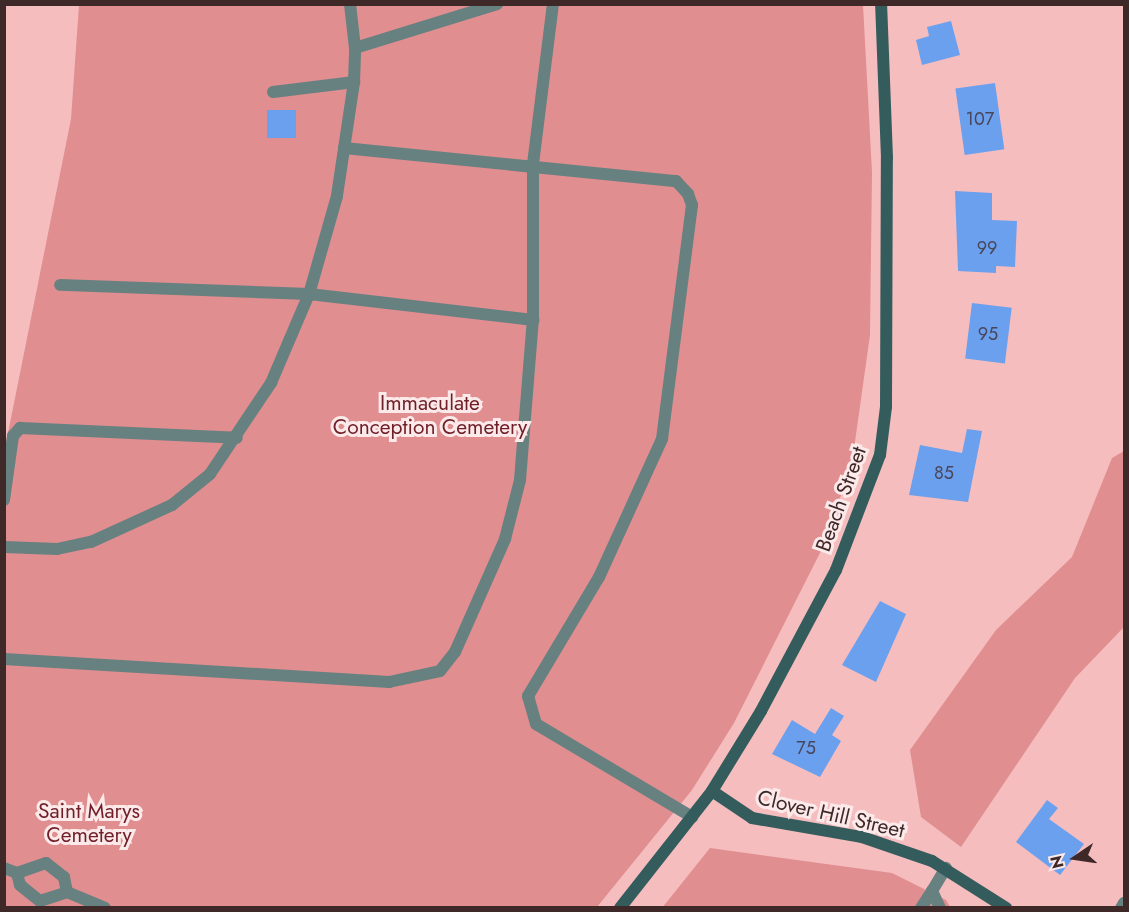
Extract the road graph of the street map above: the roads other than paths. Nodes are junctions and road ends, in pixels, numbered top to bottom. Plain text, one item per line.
1 (350, 4) edge
2 (497, 4) edge
3 (553, 4) edge
4 (881, 4) edge
5 (355, 48) junction
6 (354, 82) junction
7 (273, 92) dead end
8 (344, 148) junction
9 (533, 164) junction
10 (60, 285) dead end
11 (309, 294) junction
12 (533, 320) junction
13 (237, 438) junction
14 (4, 500) edge
15 (4, 547) edge
16 (4, 659) edge
17 (712, 791) junction
18 (692, 816) junction
19 (946, 868) junction
20 (11, 871) edge
21 (932, 891) junction
22 (67, 892) junction
23 (1125, 903) edge
24 (622, 907) edge
25 (105, 908) edge
26 (921, 908) edge
27 (940, 908) edge
28 (1006, 908) edge
29 (1121, 908) edge

1 - 5 street
2 - 5 street
3 - 9 street
4 - 17 street, Beach Street
5 - 6 street
6 - 7 street
6 - 8 street
8 - 9 street
8 - 11 street
9 - 12 street
9 - 18 street
10 - 11 street
11 - 12 street
11 - 13 street
12 - 16 street
13 - 14 street
13 - 15 street
17 - 18 street, Beach Street
17 - 19 street, Clover Hill Street
18 - 24 street, Beach Street
19 - 21 street
19 - 28 street, Clover Hill Street
20 - 22 street
20 - 22 street
21 - 26 street
21 - 27 street
22 - 25 street
23 - 29 street

